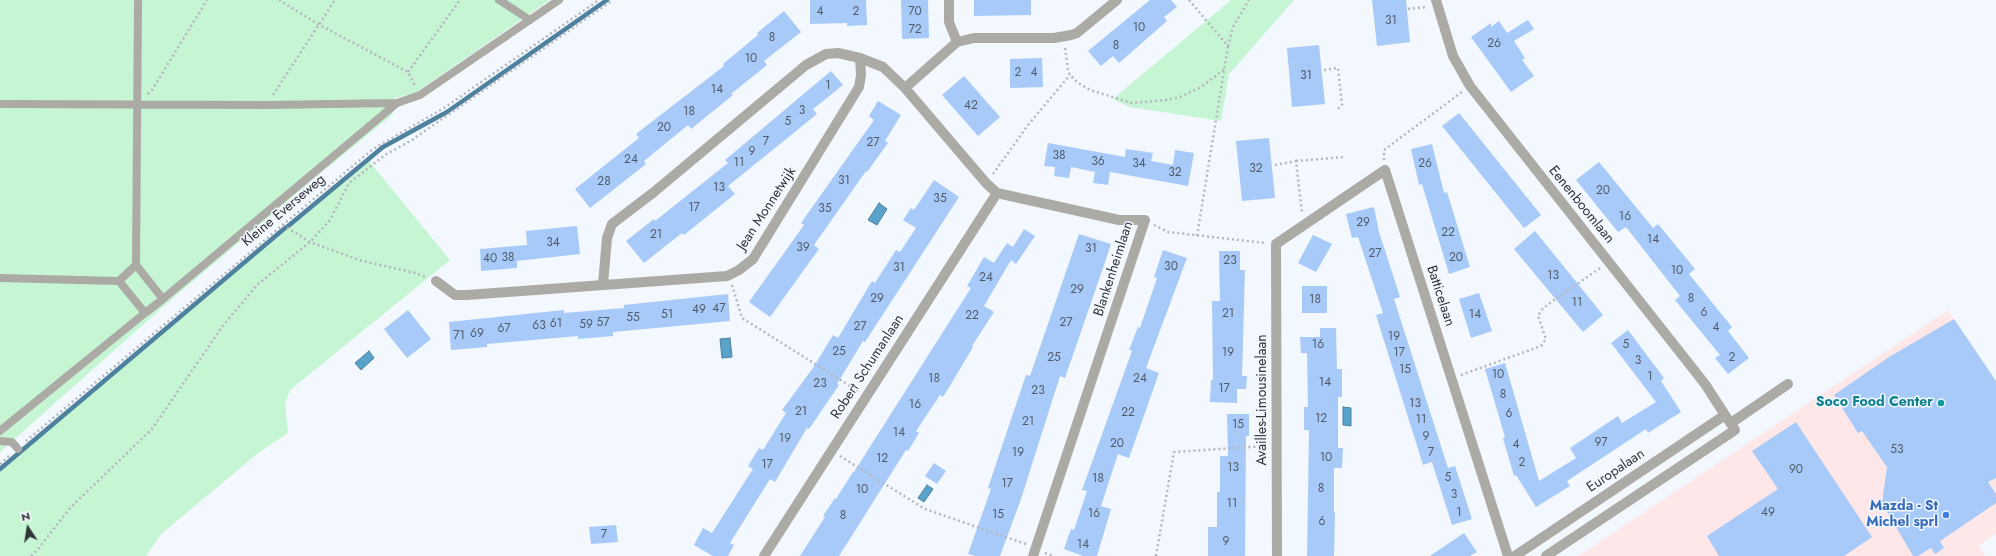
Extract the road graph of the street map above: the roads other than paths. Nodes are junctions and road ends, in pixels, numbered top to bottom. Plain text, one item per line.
1 (138, 0) edge
2 (499, 0) edge
3 (559, 0) edge
4 (949, 0) edge
5 (1117, 0) edge
6 (1436, 3) edge
7 (530, 20) junction
8 (957, 42) junction
9 (860, 58) junction
10 (905, 88) junction
11 (397, 103) junction
12 (0, 104) edge
13 (136, 105) junction
14 (997, 193) junction
15 (1276, 244) joint
16 (136, 265) junction
17 (0, 278) edge
18 (436, 281) road end
19 (119, 282) junction
20 (603, 284) junction
21 (163, 299) junction
22 (145, 314) junction
23 (1788, 384) dead end
24 (1728, 419) junction
25 (0, 431) edge
26 (0, 441) edge
27 (18, 449) road end
28 (1034, 552) edge
29 (764, 556) edge
30 (1277, 556) edge
31 (1508, 556) edge
32 (1515, 556) edge
33 (1546, 556) edge

1 - 13 street
2 - 7 street
3 - 7 street
4 - 8 street
5 - 8 street
6 - 24 street, Eenenboomlaan
7 - 11 street
8 - 10 street
9 - 10 street
9 - 20 street
9 - 20 street, Jean Monnetwijk
10 - 14 street, Blankenheimlaan
11 - 13 street
11 - 21 street
12 - 13 street
13 - 16 street
14 - 28 street, Blankenheimlaan
14 - 29 street, Robert Schumanlaan
15 - 30 street, Availles-Limousinelaan
15 - 31 street, Batticelaan
16 - 19 street
16 - 21 street
17 - 19 street
18 - 20 street, Jean Monnetwijk
19 - 22 street
21 - 22 street
22 - 25 street
23 - 24 street, Europalaan
24 - 32 street, Europalaan
24 - 33 street
26 - 27 street

